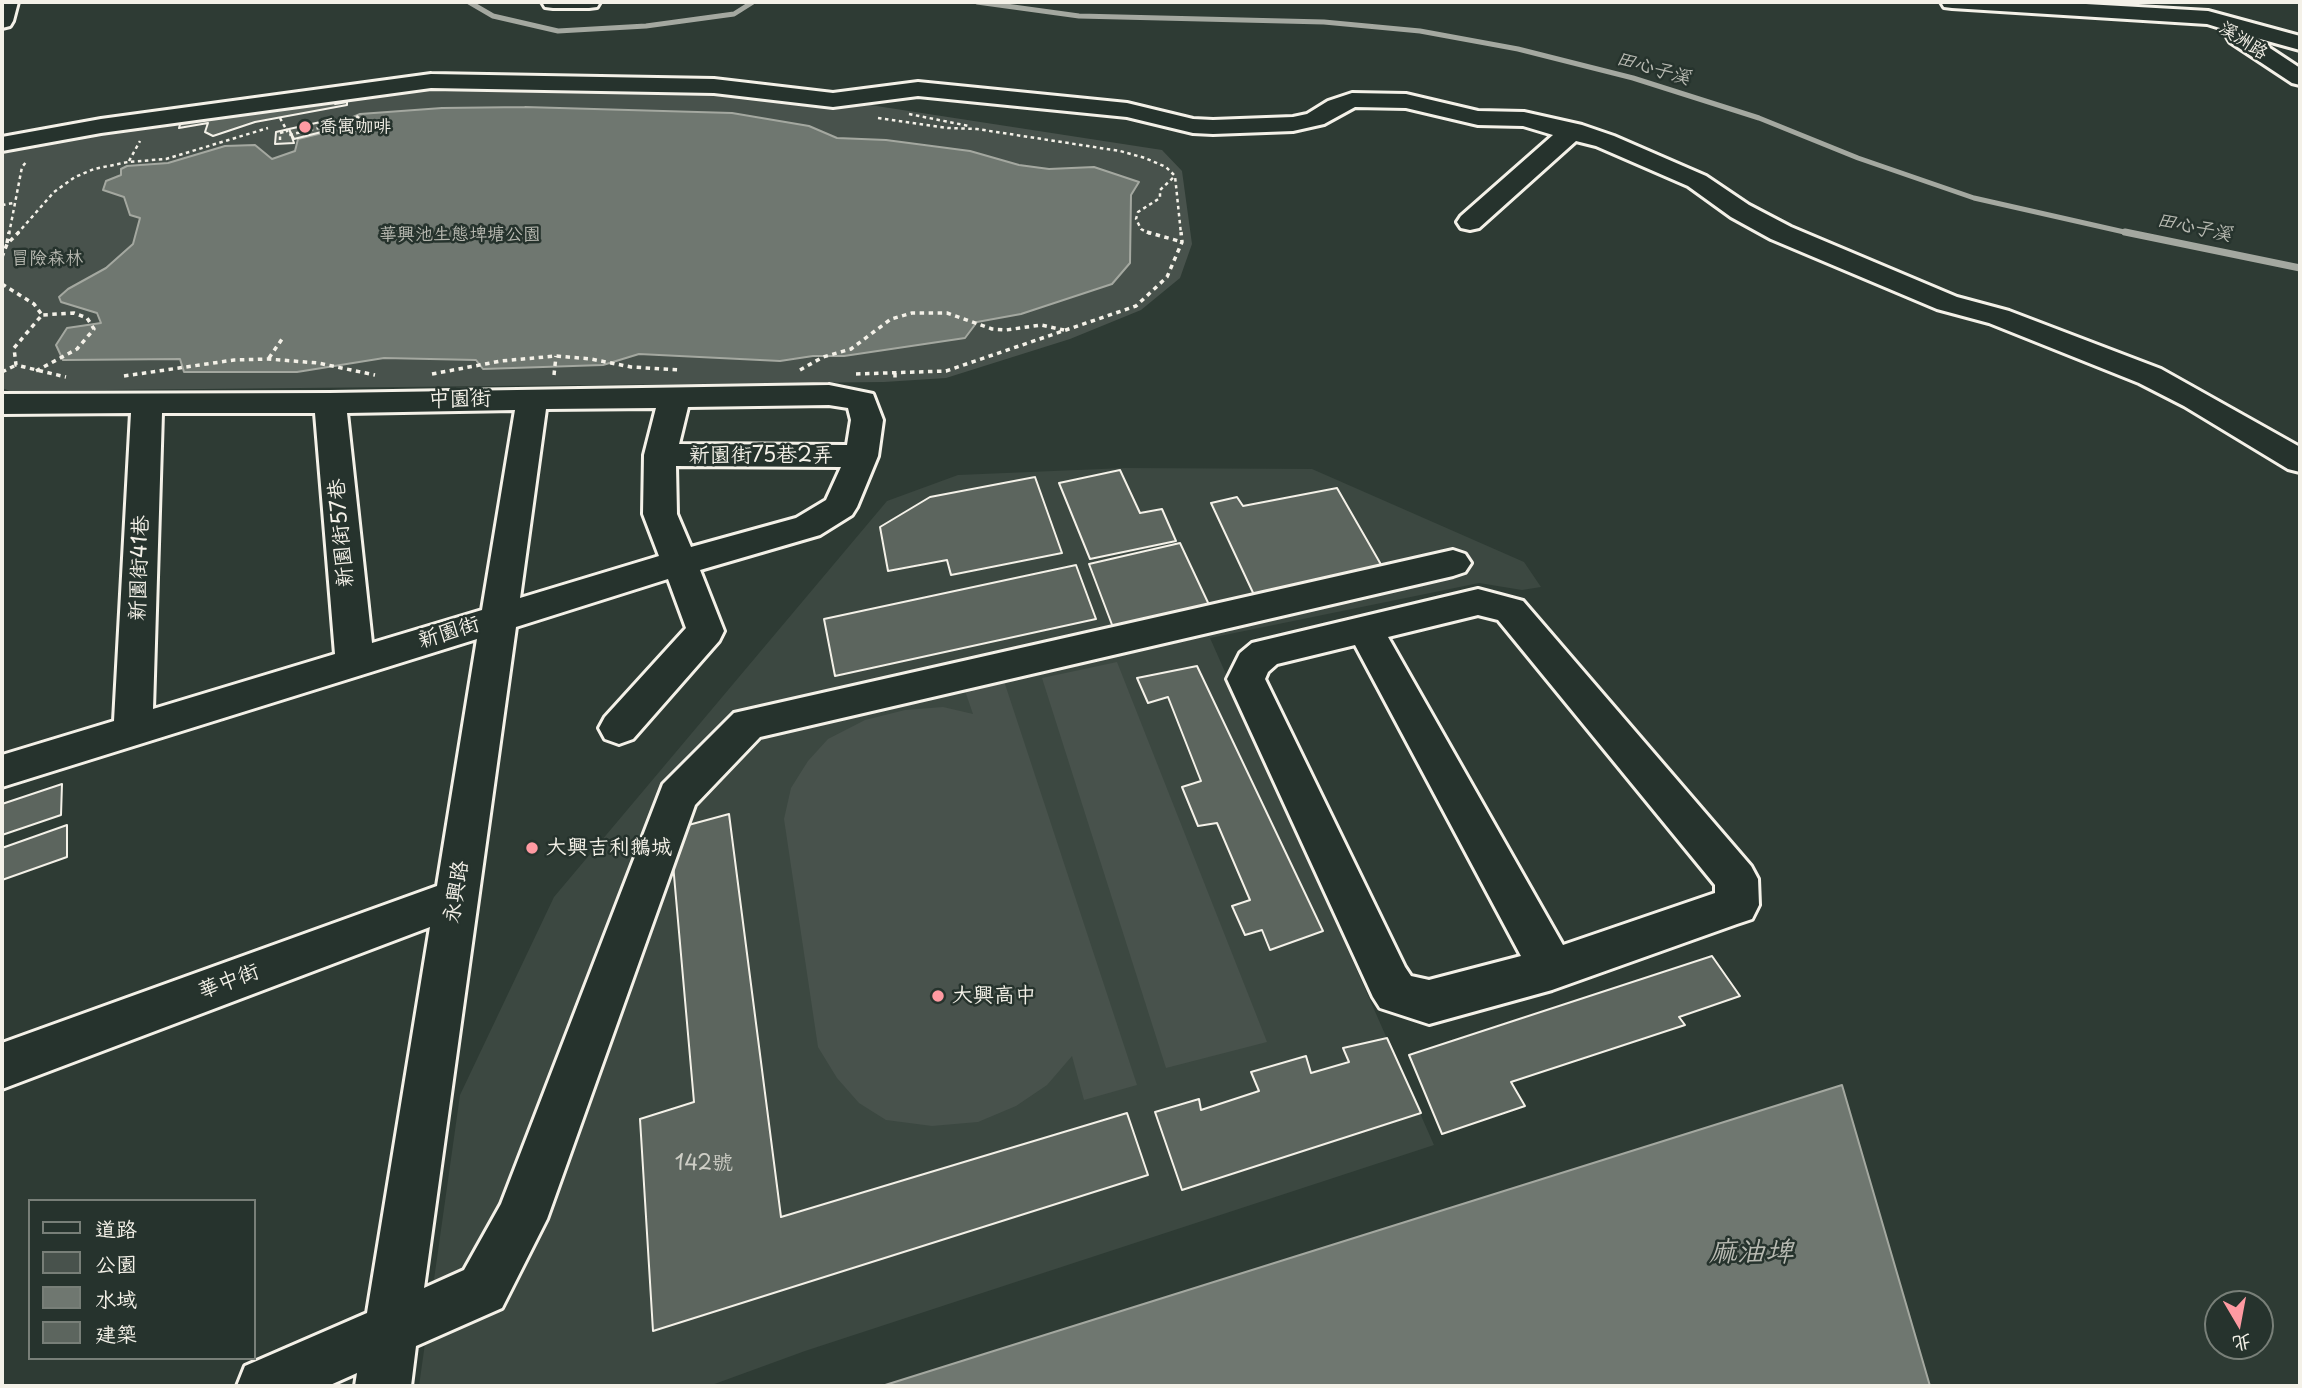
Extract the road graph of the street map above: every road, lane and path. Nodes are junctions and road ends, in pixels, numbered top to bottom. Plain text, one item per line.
1 (7, 2) edge
2 (552, 2) edge
3 (589, 2) edge
4 (1952, 2) edge
5 (2188, 2) edge
6 (2208, 18) junction
7 (2, 21) edge
8 (2300, 43) edge
9 (2300, 78) edge
10 (909, 114) dead end
11 (356, 116) dead end
12 (867, 117) dead end
13 (280, 118) dead end
14 (292, 123) dead end
15 (280, 125) dead end
16 (327, 126) dead end
17 (268, 128) dead end
18 (977, 129) junction
19 (287, 130) junction
20 (1573, 130) junction
21 (354, 131) dead end
22 (197, 140) dead end
23 (280, 141) dead end
24 (2, 145) edge
25 (201, 147) junction
26 (135, 151) dead end
27 (33, 155) dead end
28 (128, 162) junction
29 (1175, 176) junction
30 (14, 202) junction
31 (2, 205) edge
32 (1470, 222) dead end
33 (1182, 242) junction
34 (7, 244) junction
35 (2, 257) edge
36 (2, 284) edge
37 (42, 315) junction
38 (1065, 331) junction
39 (282, 339) dead end
40 (556, 356) junction
41 (268, 359) junction
42 (16, 365) junction
43 (35, 371) junction
44 (2, 372) edge
45 (895, 373) junction
46 (846, 374) dead end
47 (378, 375) dead end
48 (428, 375) dead end
49 (809, 375) dead end
50 (124, 376) dead end
51 (71, 377) dead end
52 (895, 382) dead end
53 (543, 383) junction
54 (683, 384) junction
55 (330, 403) junction
56 (2, 404) edge
57 (147, 405) junction
58 (660, 456) junction
59 (862, 456) junction
60 (2300, 461) edge
61 (679, 563) junction
62 (1453, 564) dead end
63 (501, 617) junction
64 (1365, 629) junction
65 (355, 662) junction
66 (619, 728) dead end
67 (133, 730) junction
68 (2, 771) edge
69 (456, 898) junction
70 (1552, 970) junction
71 (2, 1066) edge
72 (391, 1330) junction
73 (265, 1386) edge
74 (383, 1386) edge

1 - 7 street
2 - 3 street
4 - 6 street
5 - 6 street, 溪洲路
6 - 8 street
6 - 9 street, 溪洲路
10 - 18 path
11 - 21 path
12 - 18 path
13 - 19 path, bridge
14 - 15 path
16 - 19 path
17 - 25 path
18 - 29 path
19 - 23 path
20 - 24 street
20 - 32 street
20 - 60 street
22 - 25 path
25 - 28 path
26 - 28 path
27 - 30 path
28 - 34 path
29 - 33 path
29 - 33 path
30 - 31 path
30 - 34 path
33 - 38 path
34 - 35 path
36 - 37 path
37 - 42 path
37 - 43 path
38 - 45 path
38 - 49 path
39 - 41 path
40 - 48 path
40 - 53 path
40 - 54 path
41 - 47 path
41 - 50 path
42 - 43 path
42 - 44 path
43 - 51 path
45 - 46 path
45 - 52 path
53 - 54 street, 中園街
53 - 55 street, 中園街
53 - 63 street, 永興路
54 - 58 street
54 - 59 street, 中園街
55 - 57 street, 中園街
55 - 65 street, 新園街57巷
56 - 57 street, 中園街
57 - 67 street, 新園街41巷
58 - 59 street, 新園街75巷2弄
58 - 61 street
59 - 61 street, 新園街
61 - 63 street, 新園街
61 - 66 street
62 - 72 street
63 - 65 street, 新園街
63 - 69 street, 永興路
64 - 70 street
64 - 70 street
64 - 70 street
65 - 67 street, 新園街
67 - 68 street, 新園街
69 - 71 street, 華中街
69 - 72 street, 永興路
72 - 73 street
72 - 74 street, 永興路

